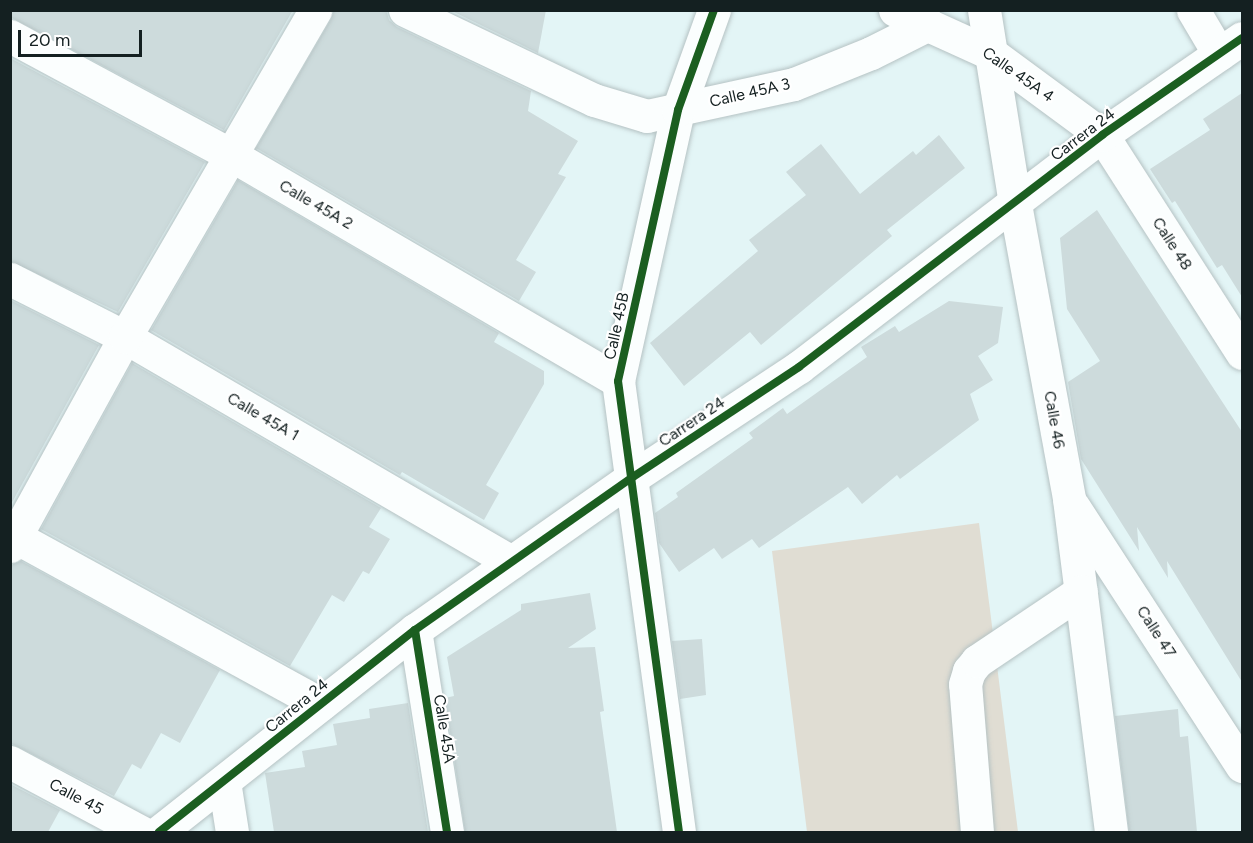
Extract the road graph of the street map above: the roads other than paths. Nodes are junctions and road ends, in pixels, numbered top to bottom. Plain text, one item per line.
1 (315, 10) edge
2 (405, 10) edge
3 (714, 10) edge
4 (895, 10) edge
5 (984, 10) edge
6 (1193, 10) edge
7 (924, 18) edge
8 (10, 36) edge
9 (1231, 46) edge
10 (992, 54) junction
11 (678, 110) junction
12 (1102, 135) junction
13 (233, 156) junction
14 (1015, 204) junction
15 (10, 279) edge
16 (125, 337) junction
17 (1242, 353) edge
18 (618, 381) junction
19 (633, 477) junction
20 (1069, 499) junction
21 (12, 539) edge
22 (511, 562) junction
23 (1081, 591) junction
24 (415, 630) junction
25 (321, 704) junction
26 (10, 762) edge
27 (1242, 766) edge
28 (224, 781) junction
29 (141, 832) edge
30 (159, 832) edge
31 (232, 832) edge
32 (447, 832) edge
33 (679, 832) edge
34 (977, 832) edge
35 (1111, 832) edge

1 - 13 street
2 - 11 street, Calle 45A 3
3 - 11 street, Calle 45B
4 - 7 street, Calle 45A 4
5 - 10 street, Calle 46
6 - 9 street
7 - 10 street, Calle 45A 4
7 - 11 street, Calle 45A 3
8 - 13 street, Calle 45A 2
9 - 12 street, Carrera 24
10 - 12 street, Calle 45A 4
10 - 14 street, Calle 46
11 - 18 street, Calle 45B
12 - 14 street, Carrera 24
12 - 17 street, Calle 48
13 - 16 street
13 - 18 street, Calle 45A 2
14 - 19 street, Carrera 24
14 - 20 street, Calle 46
15 - 16 street, Calle 45A 1
16 - 21 street
16 - 22 street, Calle 45A 1
18 - 19 street, Calle 45B
19 - 22 street, Carrera 24
19 - 33 street, Calle 45B
20 - 23 street, Calle 46
20 - 27 street, Calle 47
21 - 25 street
22 - 24 street, Carrera 24
23 - 34 street
23 - 35 street, Calle 46
24 - 25 street, Carrera 24
24 - 32 street, Calle 45A
25 - 28 street, Carrera 24
26 - 29 street, Calle 45
28 - 30 street, Carrera 24
28 - 31 street

